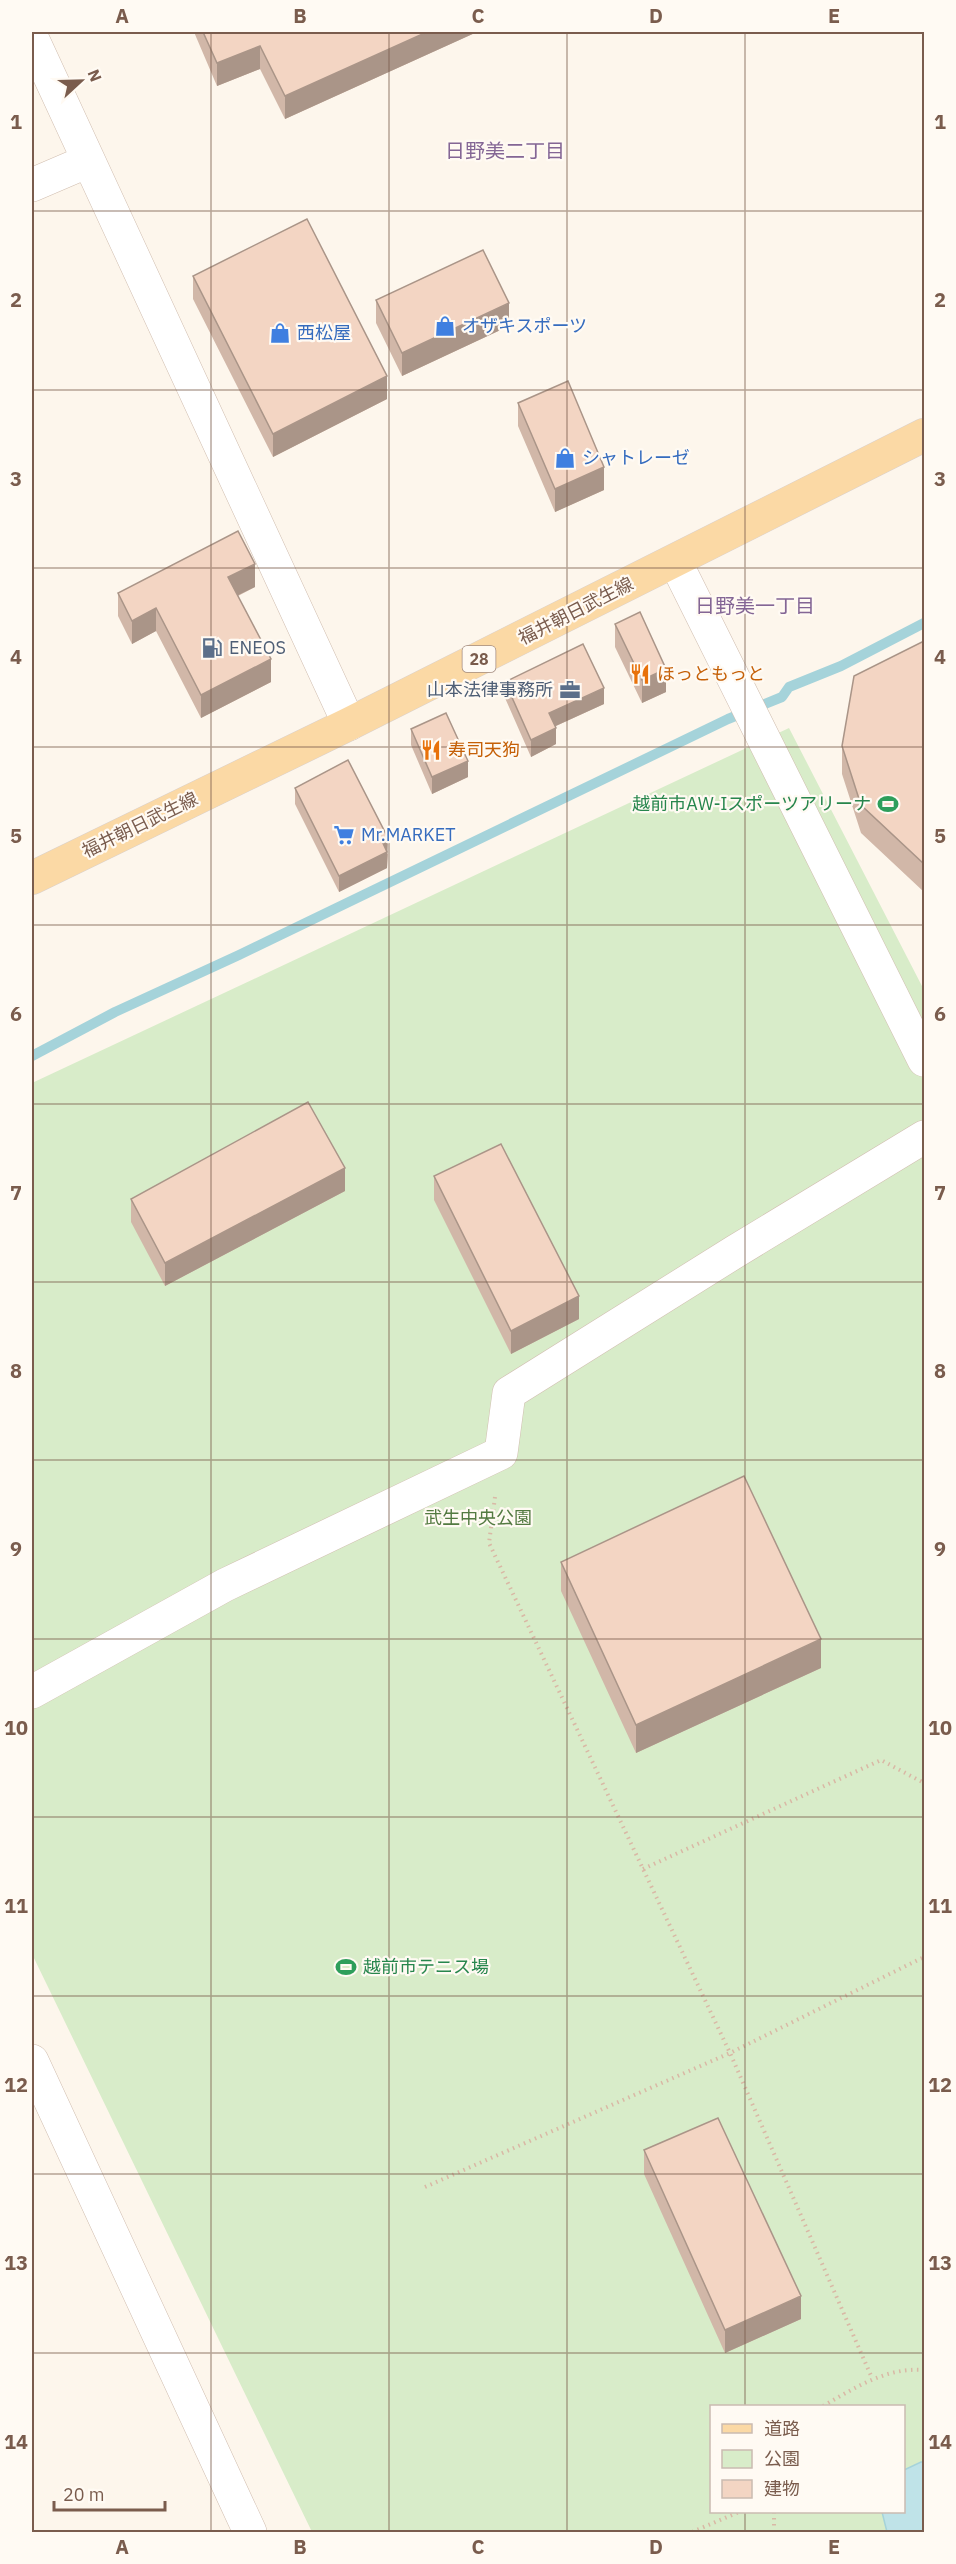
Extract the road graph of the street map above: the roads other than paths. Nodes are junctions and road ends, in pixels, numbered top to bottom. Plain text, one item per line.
1 (32, 38) edge
2 (88, 161) junction
3 (32, 185) edge
4 (924, 435) edge
5 (675, 561) junction
6 (349, 724) junction
7 (32, 878) edge
8 (924, 1060) edge
9 (924, 1137) edge
10 (32, 1692) edge
11 (32, 2061) edge
12 (250, 2532) edge

1 - 2 street
2 - 3 street
2 - 6 street
4 - 5 main road, 福井朝日武生線 / 28
5 - 6 main road, 福井朝日武生線 / 28
5 - 8 street
6 - 7 main road, 福井朝日武生線 / 28
9 - 10 street
11 - 12 street

